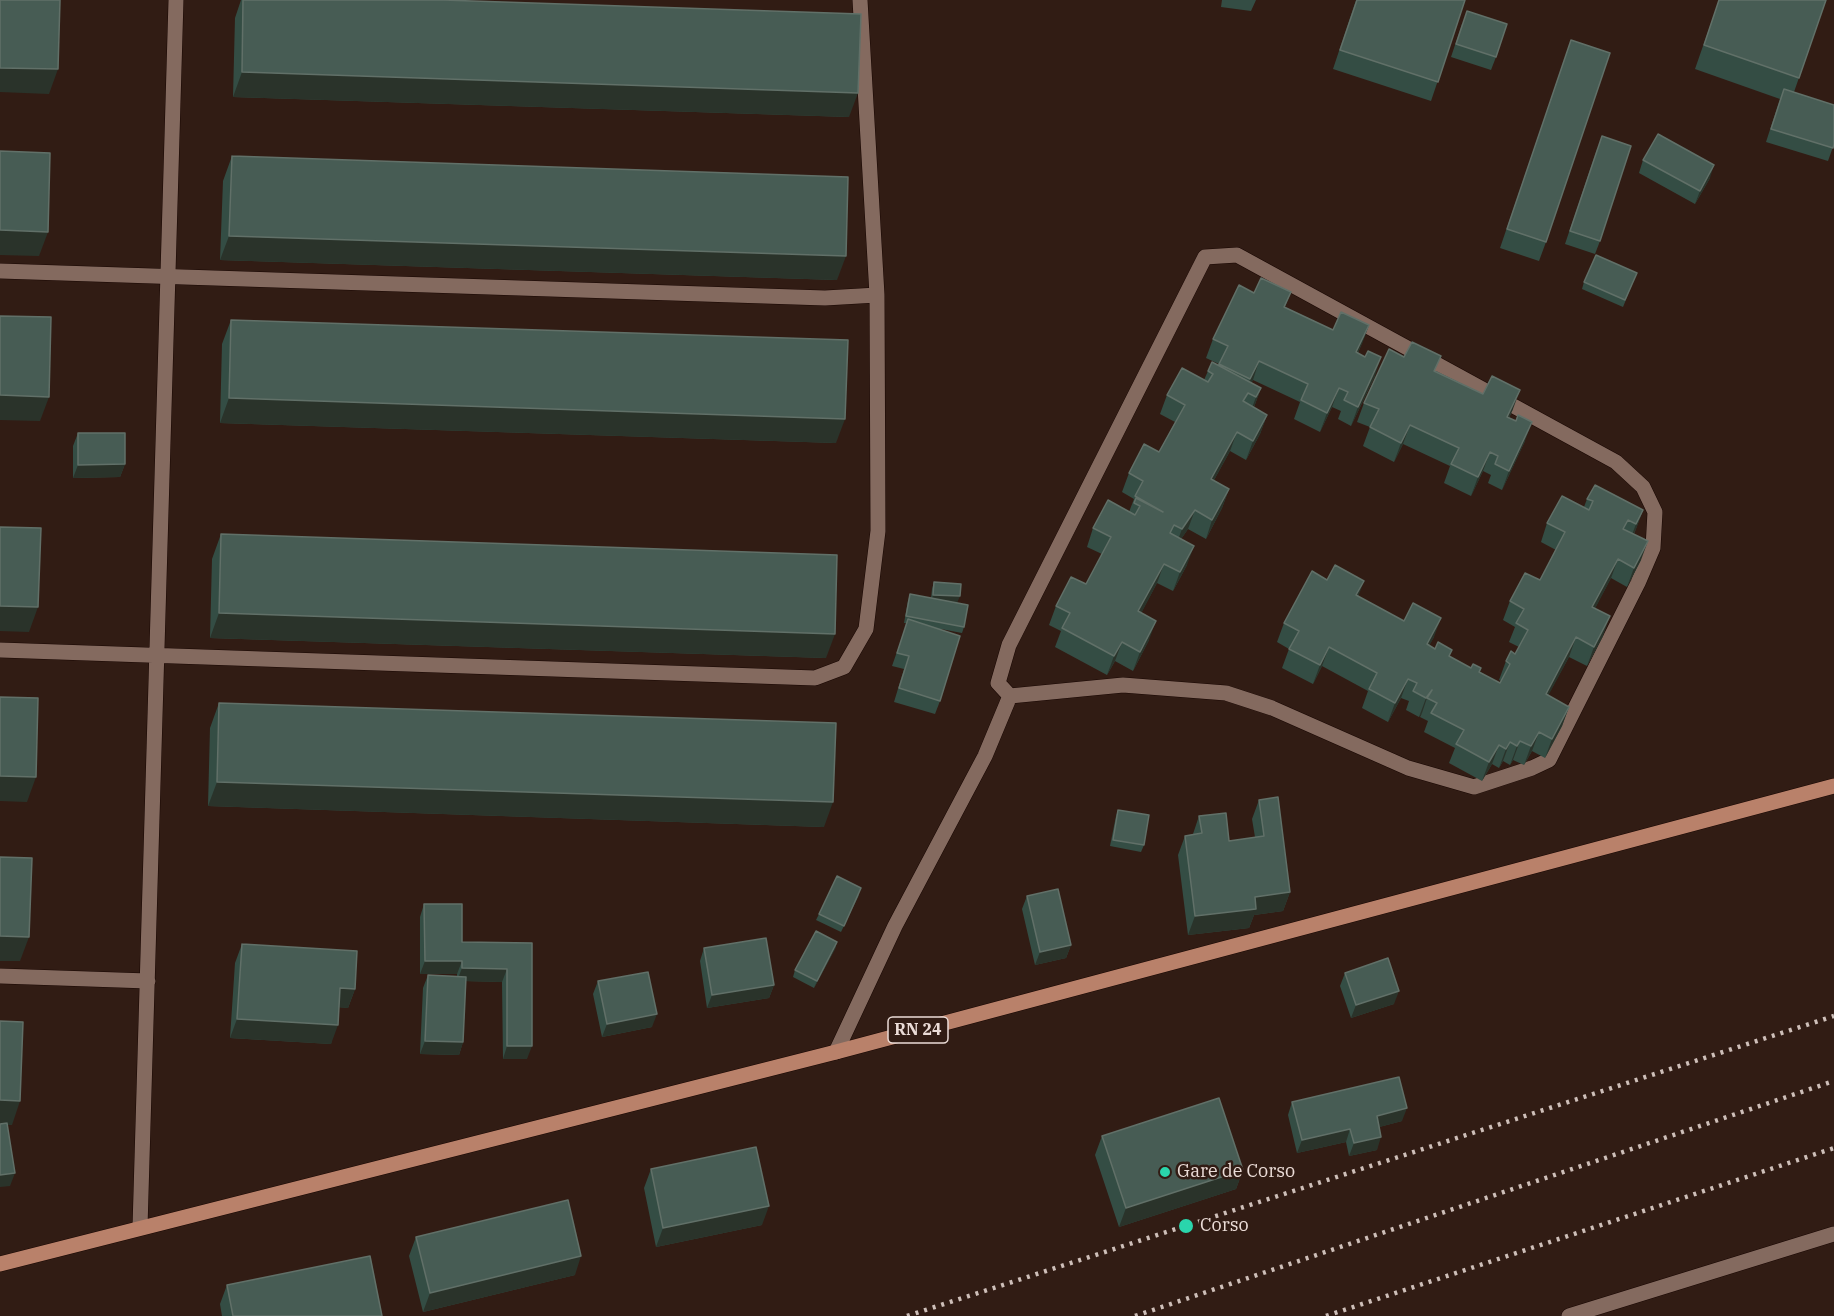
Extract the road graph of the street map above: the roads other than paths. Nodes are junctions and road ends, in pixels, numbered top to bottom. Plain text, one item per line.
1 (176, 0) edge
2 (860, 0) edge
3 (0, 271) edge
4 (168, 275) junction
5 (877, 295) junction
6 (0, 650) edge
7 (157, 655) junction
8 (1010, 696) junction
9 (1831, 786) edge
10 (0, 976) edge
11 (148, 981) junction
12 (836, 1053) junction
13 (140, 1227) junction
14 (1834, 1234) edge
15 (0, 1264) edge
16 (1569, 1316) edge

1 - 4 street
2 - 5 street
3 - 4 street
4 - 5 street
4 - 7 street
5 - 7 street
6 - 7 street
7 - 11 street
8 - 8 street
8 - 12 street
9 - 12 main road, RN 24
10 - 11 street
11 - 13 street
12 - 13 main road, RN 24
13 - 15 main road, RN 24
14 - 16 street

